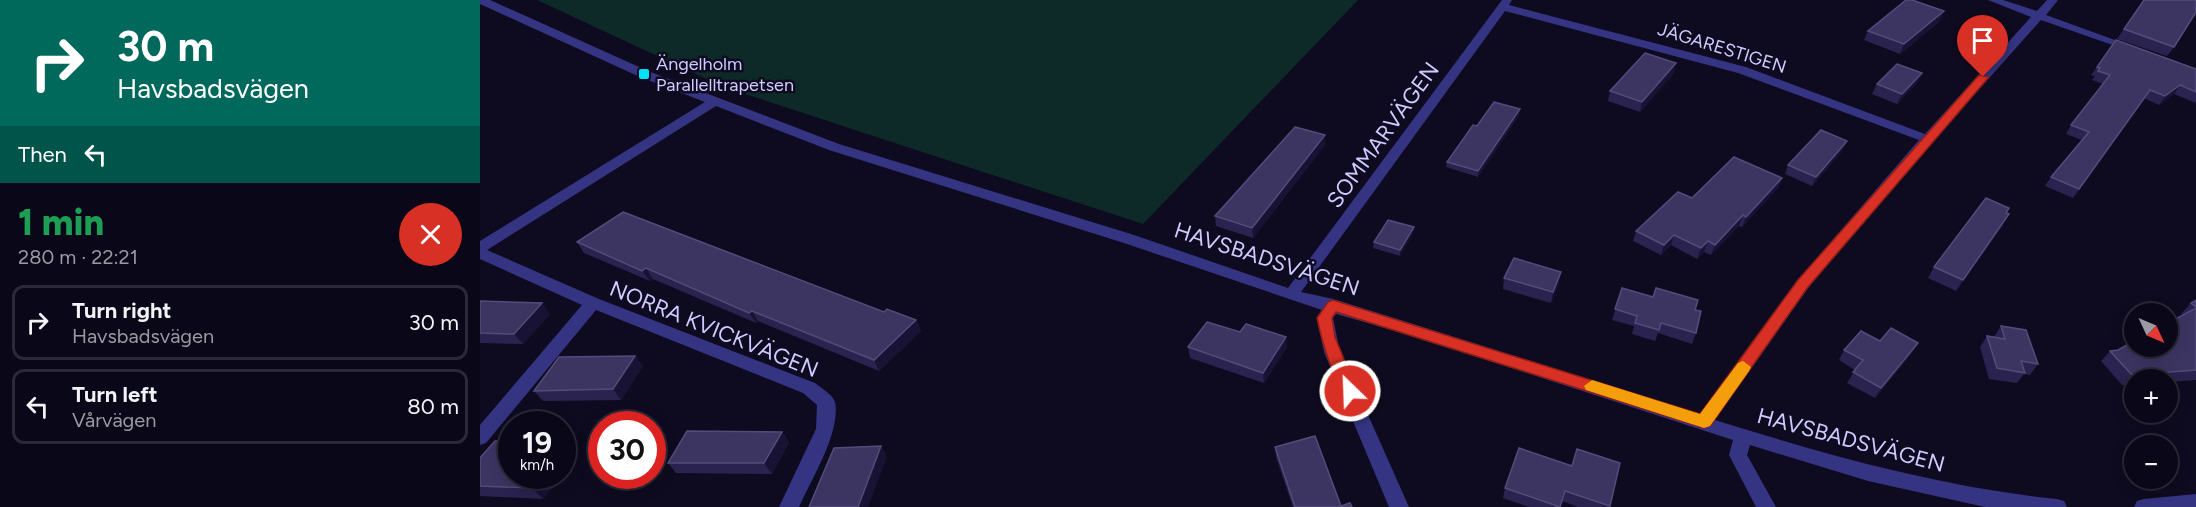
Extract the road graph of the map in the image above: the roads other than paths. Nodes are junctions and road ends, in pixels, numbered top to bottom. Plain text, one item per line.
1 (481, 0) edge
2 (1993, 0) edge
3 (2054, 0) edge
4 (1505, 4) edge
5 (2040, 15) junction
6 (2142, 52) edge
7 (712, 103) junction
8 (1927, 139) junction
9 (480, 248) edge
10 (480, 254) edge
11 (1292, 295) junction
12 (592, 303) junction
13 (1333, 305) junction
14 (1704, 422) junction
15 (1743, 436) junction
16 (480, 438) edge
17 (2196, 501) edge
18 (789, 507) edge
19 (1400, 507) edge
20 (1766, 507) edge
21 (2057, 507) edge
22 (2144, 507) edge

1 - 7 street, HAVSBADSVÄGEN
2 - 5 street
3 - 5 street
4 - 8 street, JÄGARESTIGEN
4 - 11 street, SOMMARVÄGEN
5 - 6 street
5 - 8 street
7 - 9 street
7 - 11 street, HAVSBADSVÄGEN
8 - 14 street
10 - 12 street, NORRA KVICKVÄGEN
11 - 13 street, HAVSBADSVÄGEN
12 - 16 street
12 - 18 street, NORRA KVICKVÄGEN
13 - 14 street, HAVSBADSVÄGEN
13 - 19 street
14 - 15 street, HAVSBADSVÄGEN
15 - 20 street
15 - 21 street, HAVSBADSVÄGEN
17 - 22 street

